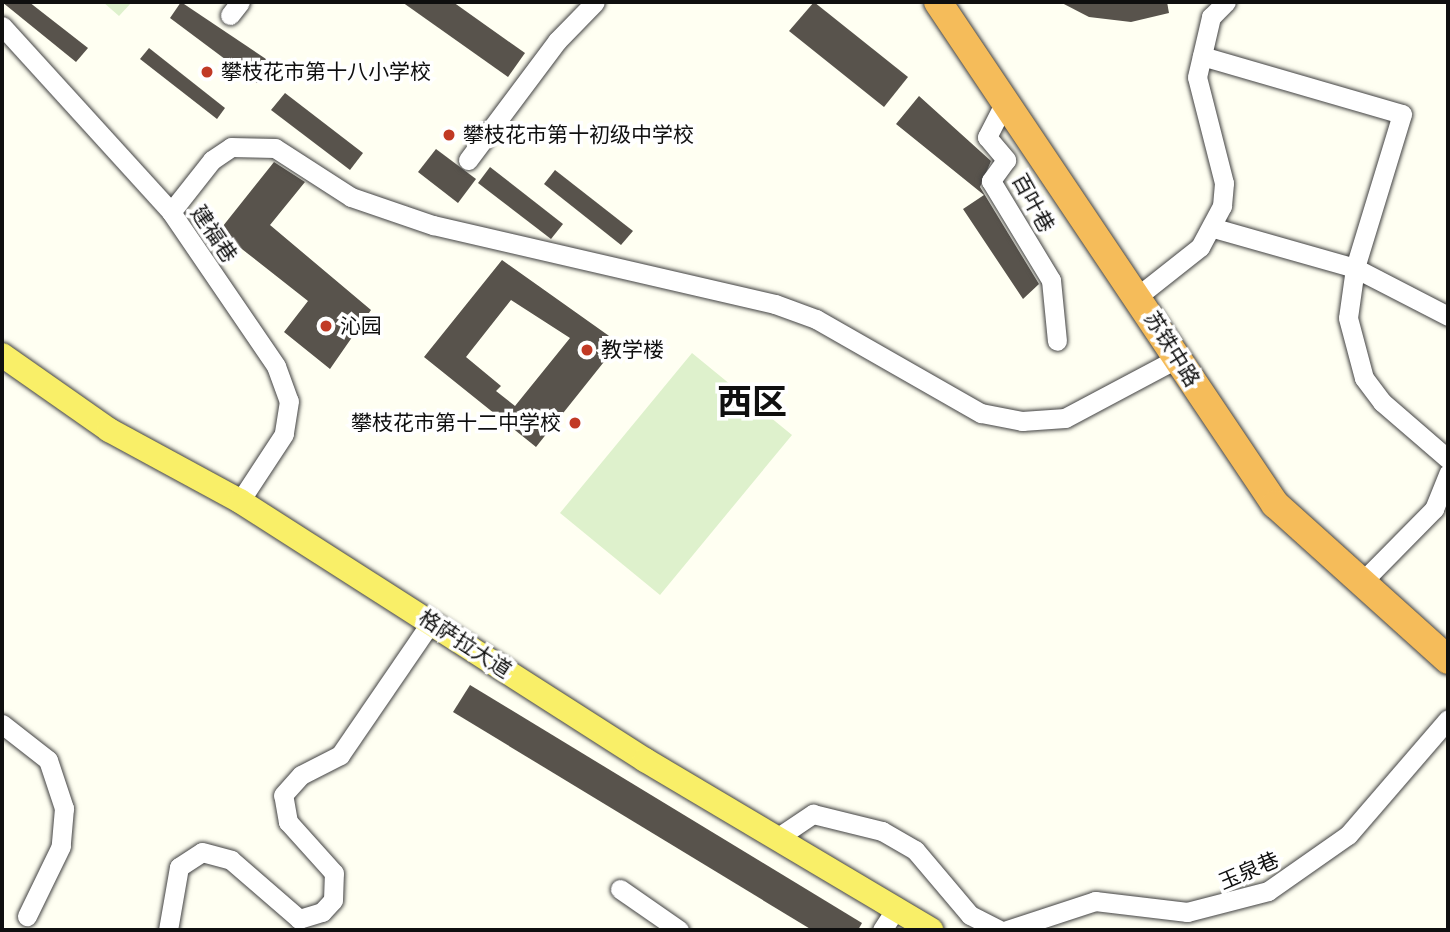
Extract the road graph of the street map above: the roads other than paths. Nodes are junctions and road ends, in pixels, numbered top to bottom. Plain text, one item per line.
1 (595, 2) edge
2 (938, 2) edge
3 (1226, 2) edge
4 (2, 26) edge
5 (1202, 56) junction
6 (1007, 98) junction
7 (468, 160) dead end
8 (171, 212) junction
9 (1214, 228) junction
10 (1355, 268) junction
11 (1138, 296) junction
12 (1448, 316) edge
13 (1057, 341) dead end
14 (2, 355) edge
15 (1176, 359) junction
16 (1448, 459) edge
17 (1448, 474) edge
18 (240, 501) junction
19 (1362, 582) junction
20 (431, 622) junction
21 (1448, 660) edge
22 (1448, 719) edge
23 (2, 724) edge
24 (780, 836) junction
25 (620, 889) dead end
26 (897, 907) junction
27 (27, 916) dead end
28 (167, 930) edge
29 (679, 930) edge
30 (882, 930) edge
31 (931, 930) edge
32 (999, 930) edge
33 (1007, 930) edge

1 - 7 street
2 - 6 highway, 苏铁中路
3 - 5 street
4 - 8 street, 建福巷
5 - 9 street
5 - 10 street
6 - 11 highway, 苏铁中路
6 - 13 street, 百叶巷
8 - 15 street
8 - 18 street, 建福巷
9 - 10 street
9 - 11 street
10 - 12 street
10 - 16 street
11 - 15 highway, 苏铁中路
14 - 18 main road, 格萨拉大道
15 - 19 highway, 苏铁中路
17 - 19 street
18 - 20 main road, 格萨拉大道
19 - 21 highway, 苏铁中路
20 - 24 main road, 格萨拉大道
20 - 28 street
22 - 33 street, 玉泉巷
23 - 27 street
24 - 26 main road, 格萨拉大道
24 - 32 street
25 - 29 street
26 - 30 street
26 - 31 main road, 格萨拉大道

